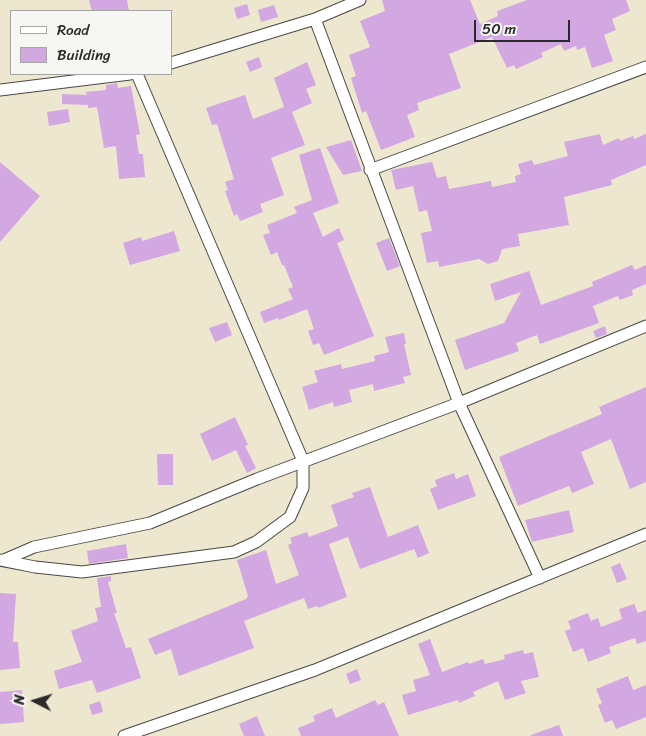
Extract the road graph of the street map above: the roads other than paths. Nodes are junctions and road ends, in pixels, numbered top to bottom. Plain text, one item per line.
1 (360, 0) edge
2 (315, 19) junction
3 (172, 63) edge
4 (646, 67) edge
5 (122, 75) edge
6 (137, 75) edge
7 (0, 90) edge
8 (370, 170) junction
9 (646, 326) edge
10 (459, 403) junction
11 (303, 461) junction
12 (646, 534) edge
13 (2, 560) edge
14 (540, 578) junction
15 (124, 736) edge

1 - 2 street
2 - 3 street
2 - 8 street
4 - 8 street
5 - 7 street
6 - 11 street
8 - 10 street
9 - 10 street
10 - 11 street
10 - 14 street
11 - 13 street
11 - 13 street
12 - 14 street
14 - 15 street

